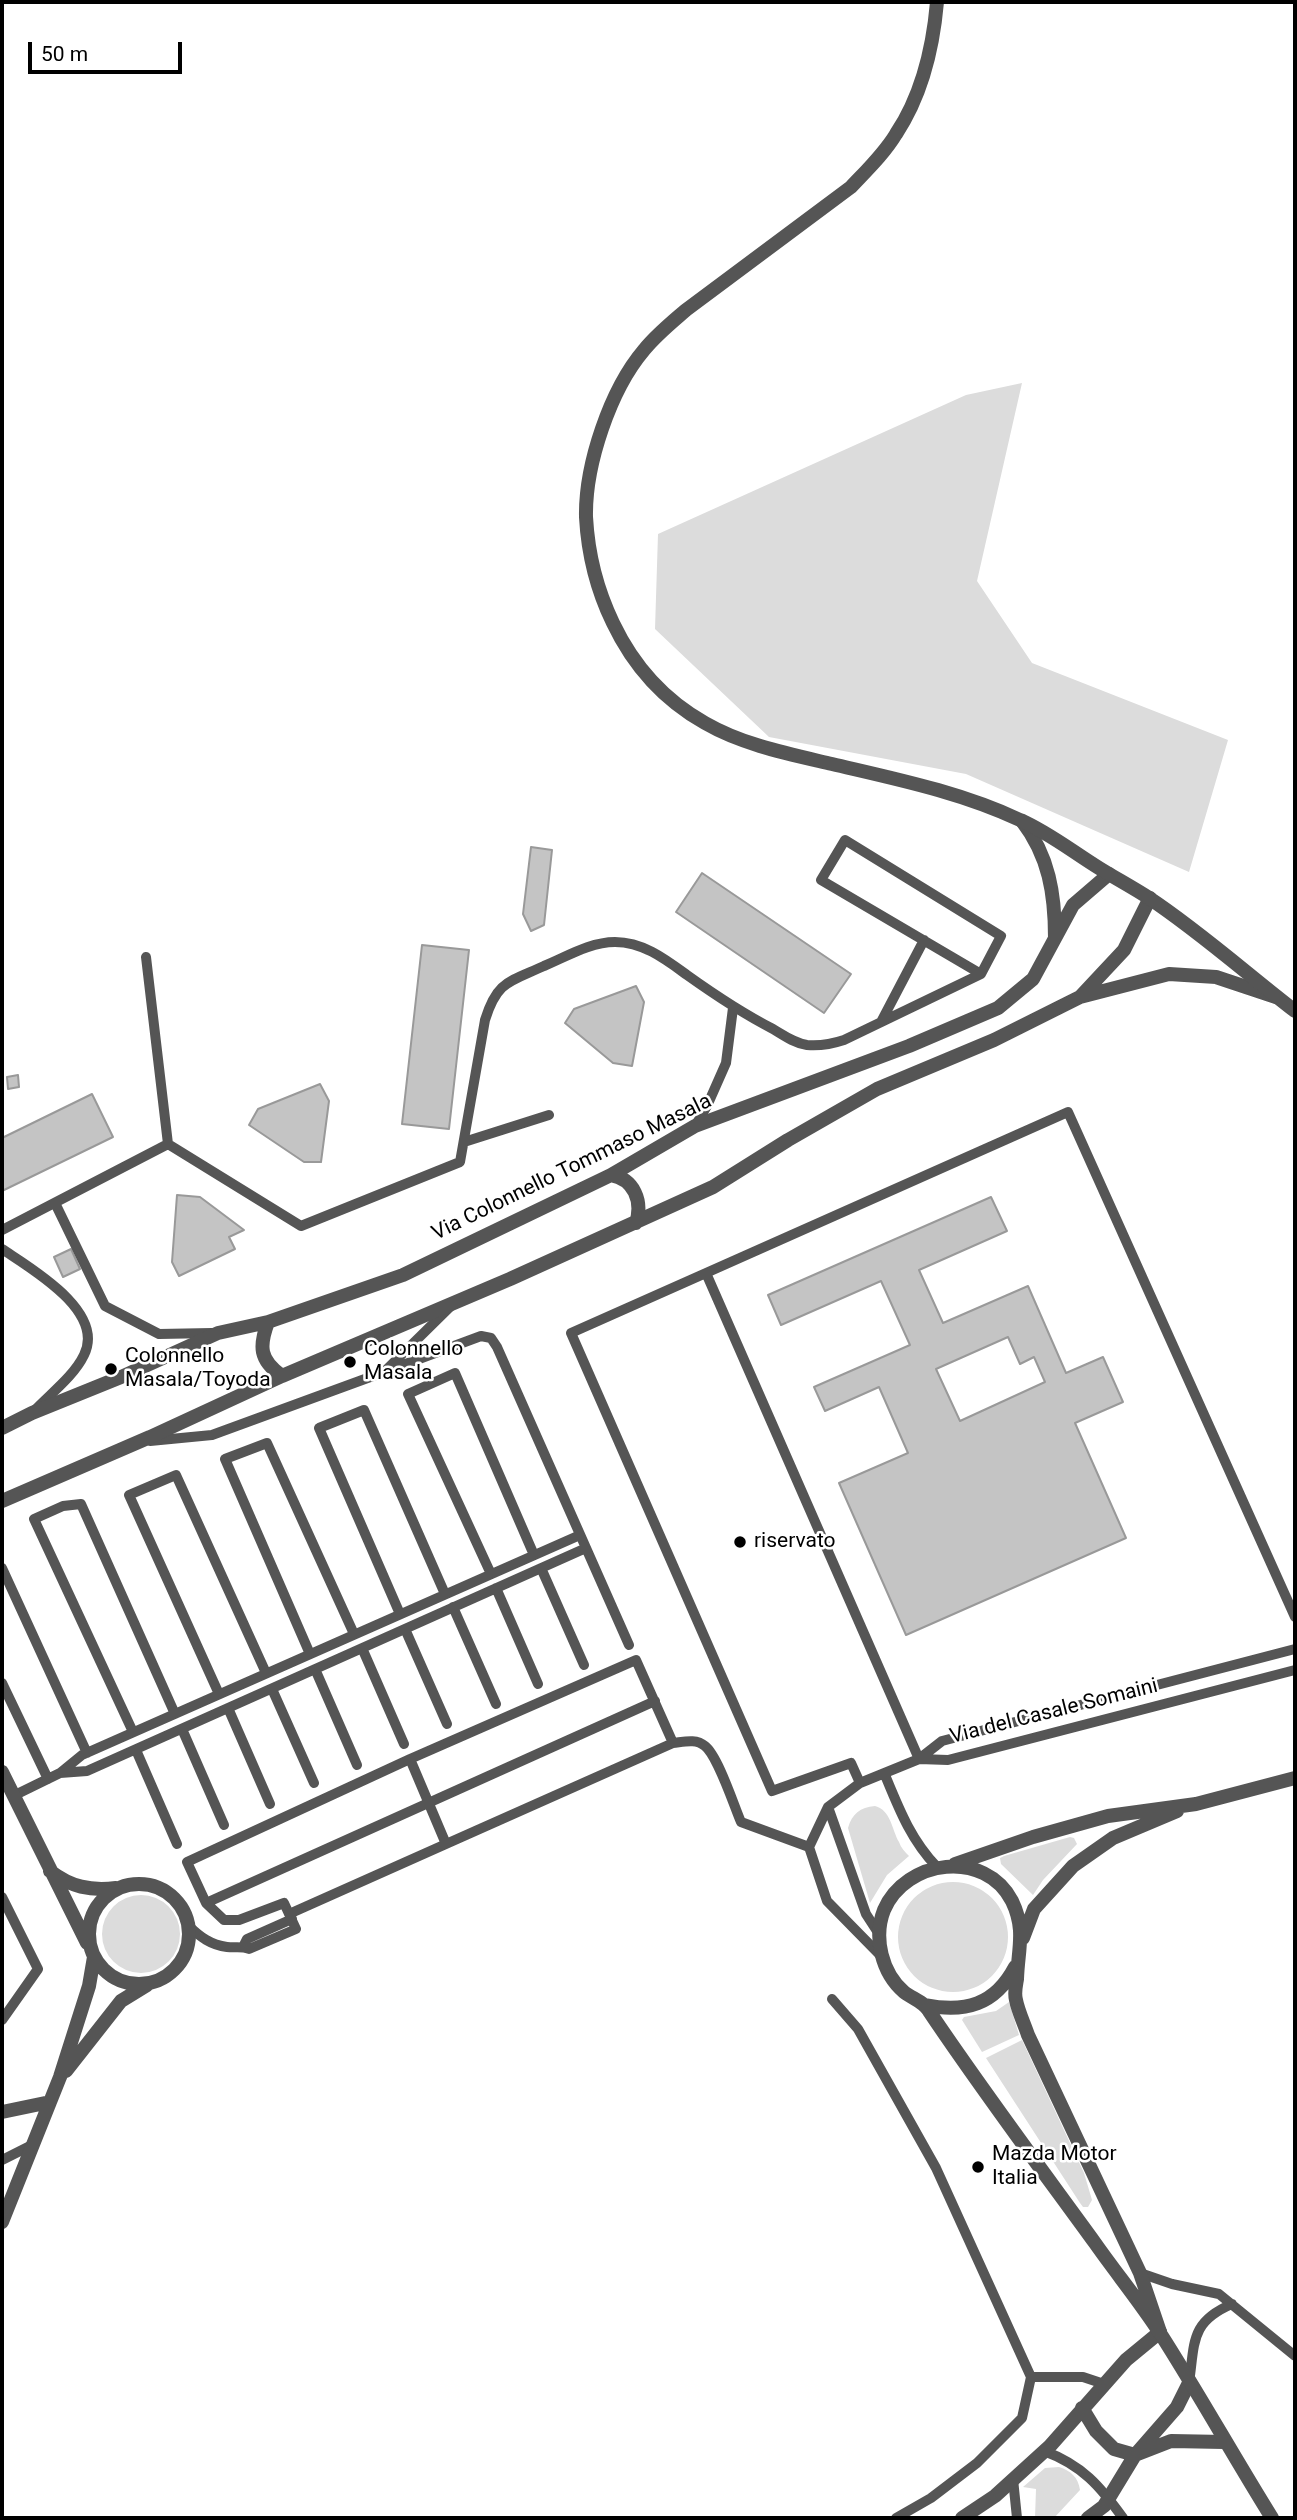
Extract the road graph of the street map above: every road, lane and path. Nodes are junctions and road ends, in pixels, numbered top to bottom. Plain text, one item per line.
1 (937, 2) edge
2 (1022, 821) junction
3 (1109, 874) junction
4 (1150, 898) junction
5 (924, 940) junction
6 (1055, 940) junction
7 (146, 957) dead end
8 (981, 974) junction
9 (1080, 997) junction
10 (1277, 997) junction
11 (733, 1008) junction
12 (1295, 1011) edge
13 (881, 1022) junction
14 (549, 1115) dead end
15 (695, 1126) junction
16 (464, 1142) junction
17 (168, 1144) junction
18 (611, 1175) junction
19 (55, 1203) junction
20 (636, 1223) junction
21 (2, 1230) edge
22 (2, 1249) edge
23 (706, 1273) junction
24 (452, 1305) junction
25 (268, 1322) junction
26 (218, 1333) junction
27 (384, 1372) junction
28 (282, 1376) junction
29 (32, 1413) junction
30 (2, 1429) edge
31 (140, 1441) junction
32 (2, 1501) edge
33 (580, 1535) junction
34 (586, 1548) junction
35 (534, 1555) junction
36 (2, 1567) edge
37 (541, 1568) junction
38 (491, 1574) junction
39 (496, 1588) junction
40 (445, 1594) junction
41 (453, 1607) junction
42 (400, 1614) junction
43 (1295, 1617) edge
44 (405, 1629) junction
45 (354, 1634) junction
46 (629, 1645) dead end
47 (362, 1648) junction
48 (1295, 1648) edge
49 (310, 1654) junction
50 (584, 1665) dead end
51 (315, 1669) junction
52 (1295, 1670) edge
53 (265, 1674) junction
54 (2, 1684) edge
55 (538, 1684) dead end
56 (272, 1689) junction
57 (219, 1694) junction
58 (654, 1701) junction
59 (496, 1704) dead end
60 (228, 1708) junction
61 (175, 1714) junction
62 (447, 1724) dead end
63 (182, 1729) junction
64 (133, 1732) junction
65 (673, 1743) junction
66 (404, 1744) dead end
67 (136, 1750) junction
68 (87, 1752) junction
69 (410, 1759) junction
70 (919, 1759) junction
71 (357, 1765) dead end
72 (2, 1772) edge
73 (60, 1773) junction
74 (885, 1775) junction
75 (1295, 1778) edge
76 (48, 1779) junction
77 (314, 1783) dead end
78 (860, 1783) junction
79 (13, 1796) junction
80 (428, 1803) junction
81 (270, 1804) dead end
82 (1196, 1804) junction
83 (828, 1807) junction
84 (224, 1825) dead end
85 (177, 1844) dead end
86 (446, 1844) junction
87 (809, 1847) junction
88 (944, 1866) junction
89 (49, 1870) junction
90 (117, 1888) junction
91 (2, 1896) edge
92 (206, 1903) junction
93 (291, 1916) junction
94 (188, 1926) junction
95 (879, 1934) junction
96 (1022, 1942) junction
97 (92, 1954) junction
98 (881, 1956) junction
99 (1018, 1962) junction
100 (150, 1983) junction
101 (832, 1999) dead end
102 (925, 2004) junction
103 (2, 2018) edge
104 (60, 2077) junction
105 (50, 2102) junction
106 (2, 2112) edge
107 (32, 2145) junction
108 (2, 2160) edge
109 (3, 2213) edge
110 (1140, 2273) junction
111 (1232, 2304) junction
112 (1160, 2332) junction
113 (1295, 2356) edge
114 (1031, 2377) junction
115 (1189, 2383) junction
116 (1104, 2384) junction
117 (1082, 2408) junction
118 (1224, 2442) junction
119 (1044, 2451) junction
120 (1135, 2455) junction
121 (1013, 2479) junction
122 (1109, 2498) junction
123 (967, 2517) edge
124 (896, 2518) edge
125 (1017, 2518) edge
126 (1088, 2518) edge
127 (1123, 2518) edge
128 (1272, 2518) edge

1 - 2 street
2 - 3 street
2 - 6 street
3 - 4 street
3 - 6 street, Via Colonnello Tommaso Masala
4 - 9 street
4 - 10 street
5 - 8 lane
5 - 8 lane
5 - 13 lane
6 - 15 street, Via Colonnello Tommaso Masala
7 - 17 lane
8 - 13 lane
9 - 10 street
9 - 20 street
10 - 12 street
11 - 13 lane
11 - 15 lane
11 - 16 lane
14 - 16 lane
15 - 18 street, Via Colonnello Tommaso Masala
16 - 17 lane
17 - 19 lane
18 - 20 street
18 - 25 street, Via Colonnello Tommaso Masala
19 - 21 lane
19 - 26 lane
20 - 24 street
22 - 29 lane
23 - 43 lane
23 - 70 lane
23 - 78 lane
24 - 27 lane
24 - 28 street
25 - 26 street, Via Colonnello Tommaso Masala
25 - 28 street
26 - 29 street, Via Colonnello Tommaso Masala
27 - 31 lane
27 - 33 lane
28 - 31 street
29 - 30 street, Via Colonnello Tommaso Masala
31 - 32 street
33 - 34 lane
33 - 35 lane
34 - 37 lane
34 - 46 lane
35 - 38 lane
35 - 38 lane
36 - 68 lane
37 - 39 lane
37 - 50 lane
38 - 40 lane
39 - 41 lane
39 - 55 lane
40 - 42 lane
40 - 42 lane
41 - 44 lane
41 - 59 lane
42 - 45 lane
44 - 47 lane
44 - 62 lane
45 - 49 lane
45 - 49 lane
47 - 51 lane
47 - 66 lane
48 - 70 lane, Via del Casale Somaini
49 - 53 lane
51 - 56 lane
51 - 71 lane
52 - 70 lane, Via del Casale Somaini
53 - 57 lane
53 - 57 lane
54 - 76 lane
56 - 60 lane
56 - 77 lane
57 - 61 lane
58 - 65 lane
58 - 69 lane
58 - 80 lane
60 - 63 lane
60 - 81 lane
61 - 64 lane
61 - 64 lane
63 - 67 lane
63 - 84 lane
64 - 68 lane
65 - 86 lane
65 - 87 lane
67 - 73 lane
67 - 85 lane
68 - 73 lane
69 - 80 lane
69 - 92 lane
70 - 74 lane
72 - 79 street
73 - 76 lane
74 - 78 lane
74 - 88 lane
75 - 82 street
76 - 79 lane
78 - 83 lane
79 - 89 street
80 - 86 lane
80 - 92 lane
82 - 88 street
82 - 96 street
83 - 87 lane
83 - 95 lane
86 - 93 lane
87 - 98 lane
88 - 95 street
88 - 96 street
89 - 90 street
89 - 97 street
90 - 94 street
90 - 97 street
91 - 103 lane
92 - 93 lane
93 - 94 lane
94 - 100 street
95 - 98 street
96 - 99 street
97 - 100 street
97 - 104 street
98 - 102 street
99 - 102 street
99 - 110 street
100 - 104 street
101 - 114 lane
102 - 112 street
104 - 105 street
105 - 106 street
105 - 107 street
107 - 108 lane
107 - 109 street
110 - 111 lane
110 - 112 street
111 - 113 lane
111 - 115 lane
112 - 115 street
112 - 116 street
114 - 116 lane
114 - 124 lane
115 - 118 street
115 - 120 street
116 - 117 street
117 - 119 street
117 - 120 street
118 - 120 street
118 - 128 street
119 - 121 street
119 - 122 lane
120 - 122 street
121 - 123 street
121 - 125 lane
122 - 126 street
122 - 127 lane

